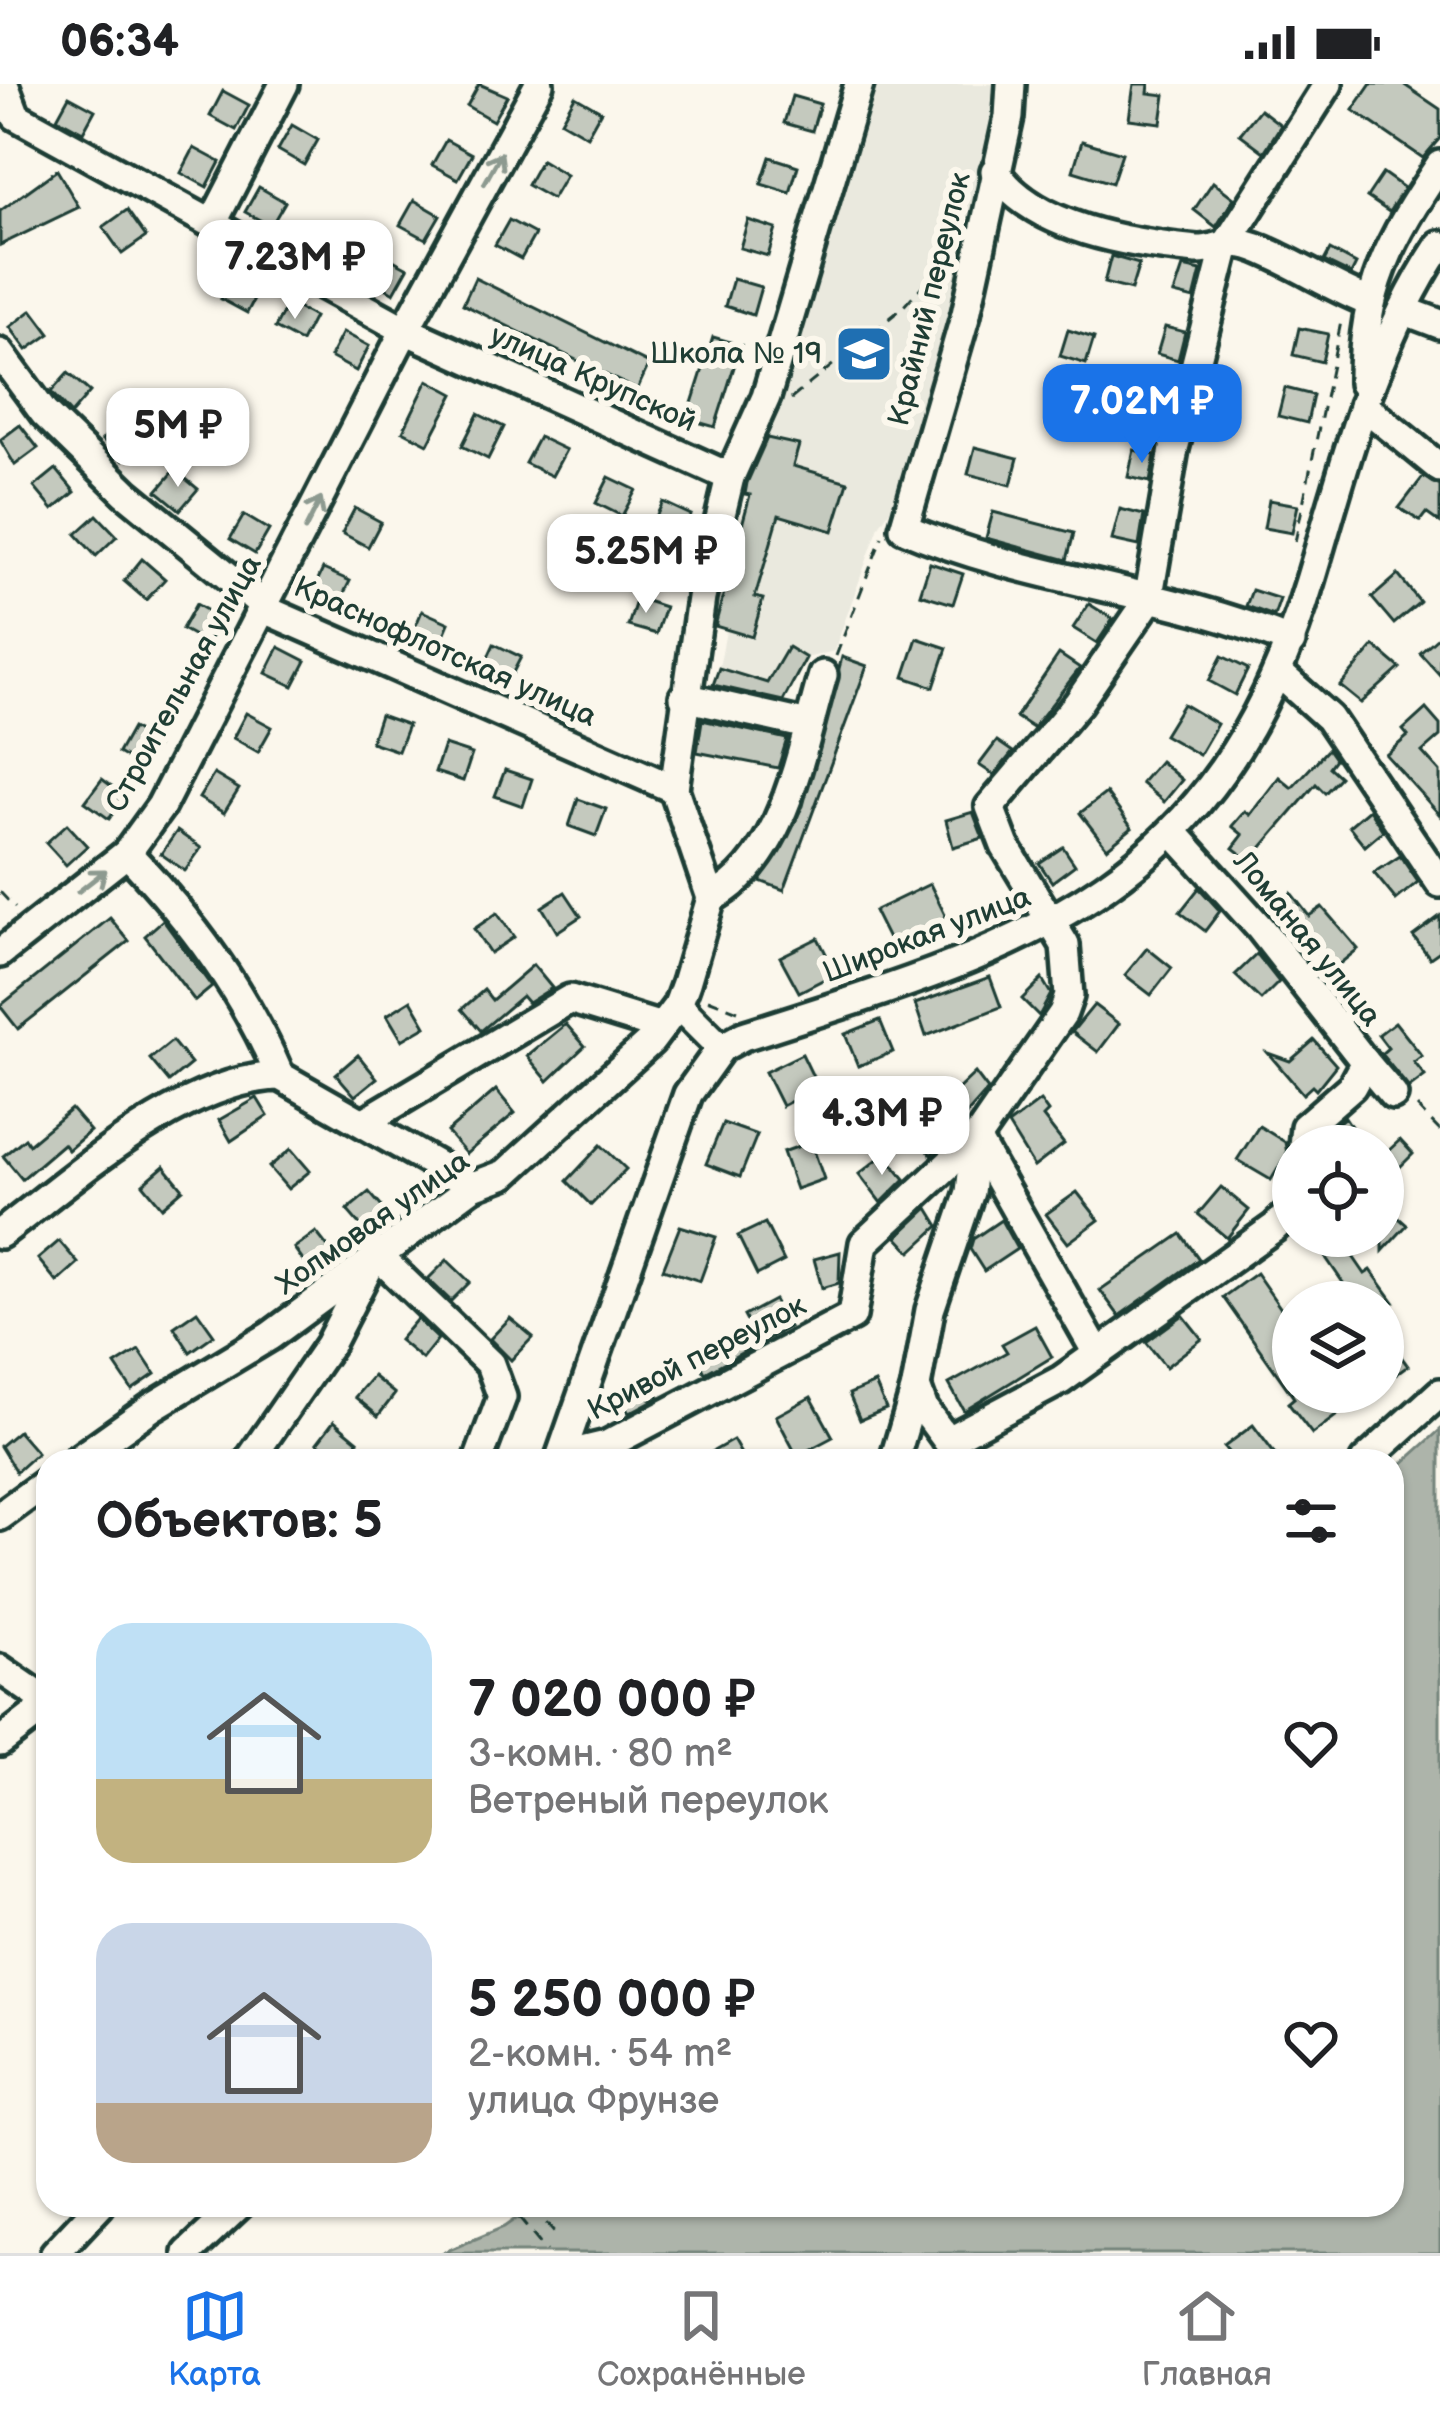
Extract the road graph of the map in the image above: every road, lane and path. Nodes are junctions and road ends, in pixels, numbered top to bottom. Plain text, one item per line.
1 (4, 84) edge
2 (284, 84) edge
3 (539, 84) edge
4 (859, 84) edge
5 (1011, 84) edge
6 (1328, 84) edge
7 (8, 121) edge
8 (1440, 165) edge
9 (995, 171) junction
10 (212, 224) junction
11 (981, 240) junction
12 (1226, 245) junction
13 (1440, 245) edge
14 (1358, 298) junction
15 (1403, 310) junction
16 (1440, 324) edge
17 (405, 330) junction
18 (0, 352) edge
19 (766, 397) junction
20 (1364, 405) junction
21 (1440, 467) edge
22 (730, 477) junction
23 (904, 528) junction
24 (1295, 544) dead end
25 (1148, 601) junction
26 (266, 608) junction
27 (1292, 642) junction
28 (1280, 674) junction
29 (823, 675) joint
30 (683, 697) junction
31 (808, 725) junction
32 (674, 789) junction
33 (1173, 832) junction
34 (127, 854) junction
35 (1440, 883) edge
36 (0, 892) edge
37 (711, 898) junction
38 (23, 917) dead end
39 (1052, 923) junction
40 (0, 953) edge
41 (675, 1005) junction
42 (752, 1011) dead end
43 (721, 1048) junction
44 (1365, 1062) junction
45 (280, 1076) junction
46 (1393, 1095) joint
47 (366, 1121) junction
48 (1307, 1125) edge
49 (1440, 1131) edge
50 (976, 1138) junction
51 (473, 1186) junction
52 (1272, 1229) edge
53 (0, 1234) edge
54 (376, 1253) junction
55 (1097, 1353) junction
56 (916, 1387) junction
57 (1440, 1393) edge
58 (93, 1449) edge
59 (257, 1449) edge
60 (482, 1449) edge
61 (565, 1449) edge
62 (595, 1449) edge
63 (898, 1449) edge
64 (955, 1449) edge
65 (957, 1449) edge
66 (1378, 1449) edge
67 (36, 1490) edge
68 (0, 1516) edge
69 (0, 1669) edge
70 (36, 1695) edge
71 (36, 1714) edge
72 (0, 1742) edge
73 (89, 2217) edge
74 (226, 2217) edge
75 (541, 2217) edge
76 (518, 2218) dead end
77 (556, 2235) dead end
78 (546, 2251) edge
79 (55, 2253) edge
80 (188, 2253) edge

1 - 7 street, улица Крупской
2 - 10 street
17 -> 3 street, Строительная улица
4 - 19 street
5 - 9 street, Крайний переулок
6 - 12 street
7 - 10 street, улица Крупской
8 - 14 street, Широкая улица
9 - 11 street, Крайний переулок
9 - 12 street
10 - 17 street, улица Крупской
11 - 19 path
11 - 23 street, Крайний переулок
12 - 14 street
12 - 25 street
13 - 15 street, Широкая улица
14 - 20 street, Широкая улица
14 - 24 path
15 - 16 street
15 - 20 street, Широкая улица
17 - 22 street, улица Крупской
26 -> 17 street, Строительная улица
18 - 26 street, Краснофлотская улица
19 - 22 street
20 - 21 street
20 - 27 street, Широкая улица
22 - 30 street
23 - 25 street
23 - 29 path
25 - 27 street
25 - 39 street, Кривой переулок
26 - 32 street, Краснофлотская улица
26 - 34 street, Строительная улица
27 - 28 street, Широкая улица
28 - 33 street, Широкая улица
28 - 35 street
29 - 31 street
30 - 31 street
30 - 32 street
31 - 37 street
32 - 37 street
33 - 39 street, Широкая улица
33 - 44 street, Ломаная улица
40 -> 34 street, Строительная улица
34 - 45 street
36 - 38 path
37 - 41 street
39 - 43 street, Широкая улица
39 - 50 street, Кривой переулок
41 - 42 path
41 - 43 street
41 - 47 street
41 - 51 street, Холмовая улица
43 - 61 street
44 - 46 street
44 - 48 street, Ломаная улица
45 - 47 street
45 - 53 street
46 - 49 path
47 - 51 street
50 - 55 street
50 - 56 street, Кривой переулок
50 - 62 street, Кривой переулок
51 - 54 street, Холмовая улица
52 - 55 street
54 - 58 street, Холмовая улица
54 - 59 street
54 - 60 street
55 - 65 street
56 - 63 street, Кривой переулок
56 - 64 street
57 - 66 street
67 - 68 street
69 - 70 street
71 - 72 street
73 - 79 street
74 - 80 street
75 - 77 path
76 - 78 path

